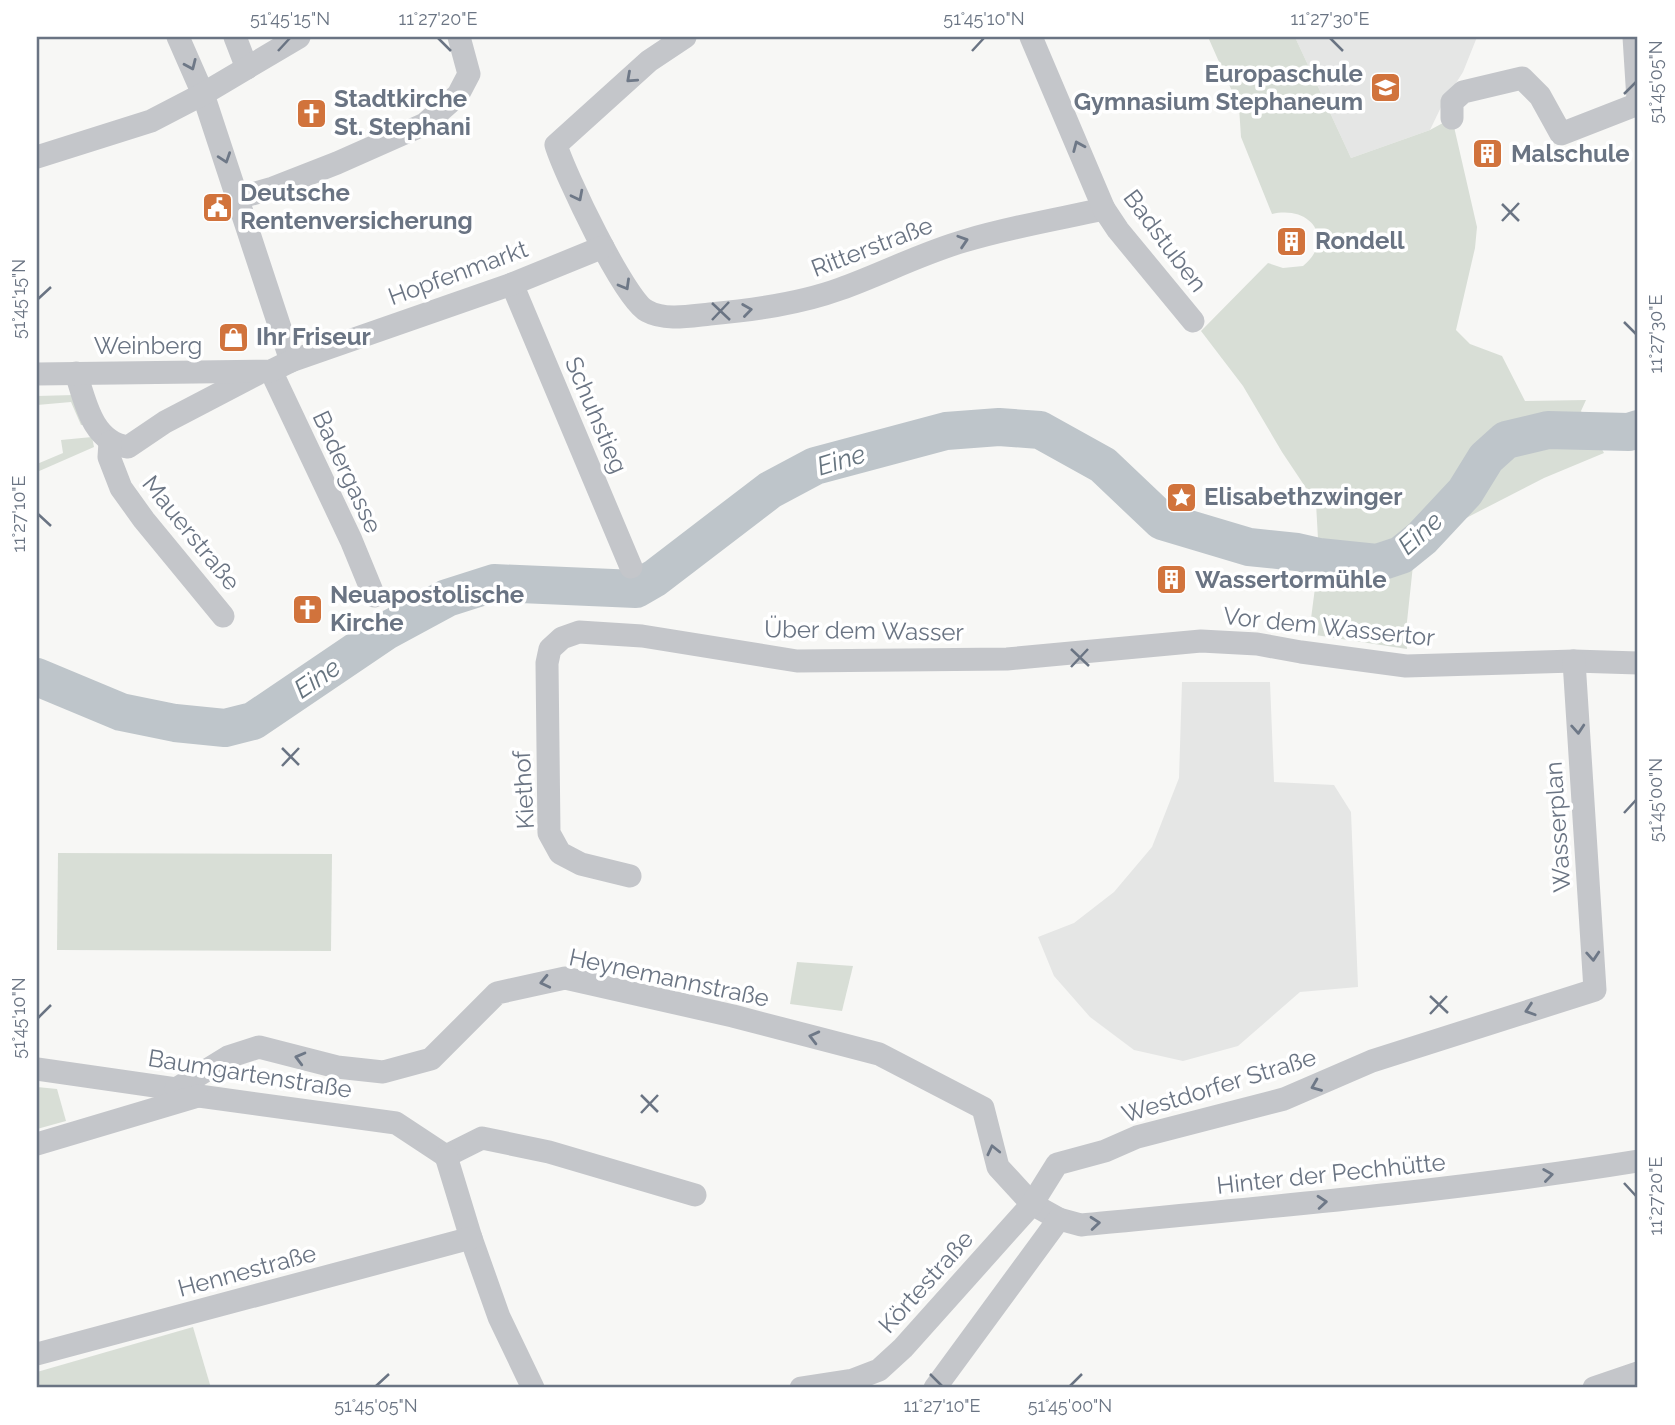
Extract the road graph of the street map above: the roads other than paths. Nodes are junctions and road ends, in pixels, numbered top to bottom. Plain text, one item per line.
1 (178, 37) edge
2 (235, 37) edge
3 (299, 37) edge
4 (459, 37) edge
5 (685, 37) edge
6 (1031, 37) edge
7 (1634, 37) edge
8 (247, 68) junction
9 (203, 94) junction
10 (1638, 102) edge
11 (1452, 118) dead end
12 (37, 157) edge
13 (238, 198) junction
14 (1104, 209) junction
15 (603, 247) junction
16 (512, 284) junction
17 (1193, 321) dead end
18 (275, 368) junction
19 (76, 373) junction
20 (45, 374) edge
21 (110, 442) junction
22 (631, 568) dead end
23 (374, 596) dead end
24 (223, 616) dead end
25 (1140, 645) joint
26 (550, 649) joint
27 (1574, 661) junction
28 (1638, 663) edge
29 (630, 876) dead end
30 (1595, 990) joint
31 (37, 1069) edge
32 (176, 1089) junction
33 (199, 1096) junction
34 (37, 1144) edge
35 (446, 1156) junction
36 (1638, 1160) edge
37 (1057, 1164) joint
38 (695, 1195) dead end
39 (1032, 1204) junction
40 (1059, 1219) junction
41 (471, 1238) junction
42 (37, 1354) edge
43 (1638, 1373) edge
44 (533, 1388) edge
45 (801, 1388) edge
46 (936, 1388) edge
47 (1594, 1388) edge

1 -> 9 street, Badergasse
2 - 8 street
3 - 8 street
4 - 13 street
5 -> 15 street
14 -> 6 street, Badstuben
7 - 10 street
8 - 9 street
9 - 12 street
9 -> 13 street, Badergasse
10 - 11 street
13 - 18 street, Badergasse
15 -> 14 street, Ritterstraße
14 - 17 street, Badstuben
15 - 16 street, Hopfenmarkt
16 - 18 street, Hopfenmarkt
16 - 22 street, Schuhstieg
18 - 19 street, Weinberg
18 - 21 street
18 - 23 street, Badergasse
19 - 20 street, Weinberg
19 - 21 street, Weinberg
21 - 24 street, Mauerstraße
25 - 26 street, Über dem Wasser
25 - 27 street, Vor dem Wassertor
26 - 29 street, Kiethof
27 - 28 street, Vor dem Wassertor
27 -> 30 street, Wasserplan
30 -> 37 street, Westdorfer Straße
31 - 32 street, Baumgartenstraße
32 - 33 street, Baumgartenstraße
39 -> 32 street, Heynemannstraße
33 - 34 street
33 - 35 street, Baumgartenstraße
35 - 38 street
35 - 41 street
40 -> 36 street, Hinter der Pechhütte
37 - 39 street, Körtestraße
39 - 40 street, Hinter der Pechhütte
39 - 45 street, Körtestraße
40 - 46 street
41 - 42 street, Hennestraße
41 - 44 street
43 - 47 street

